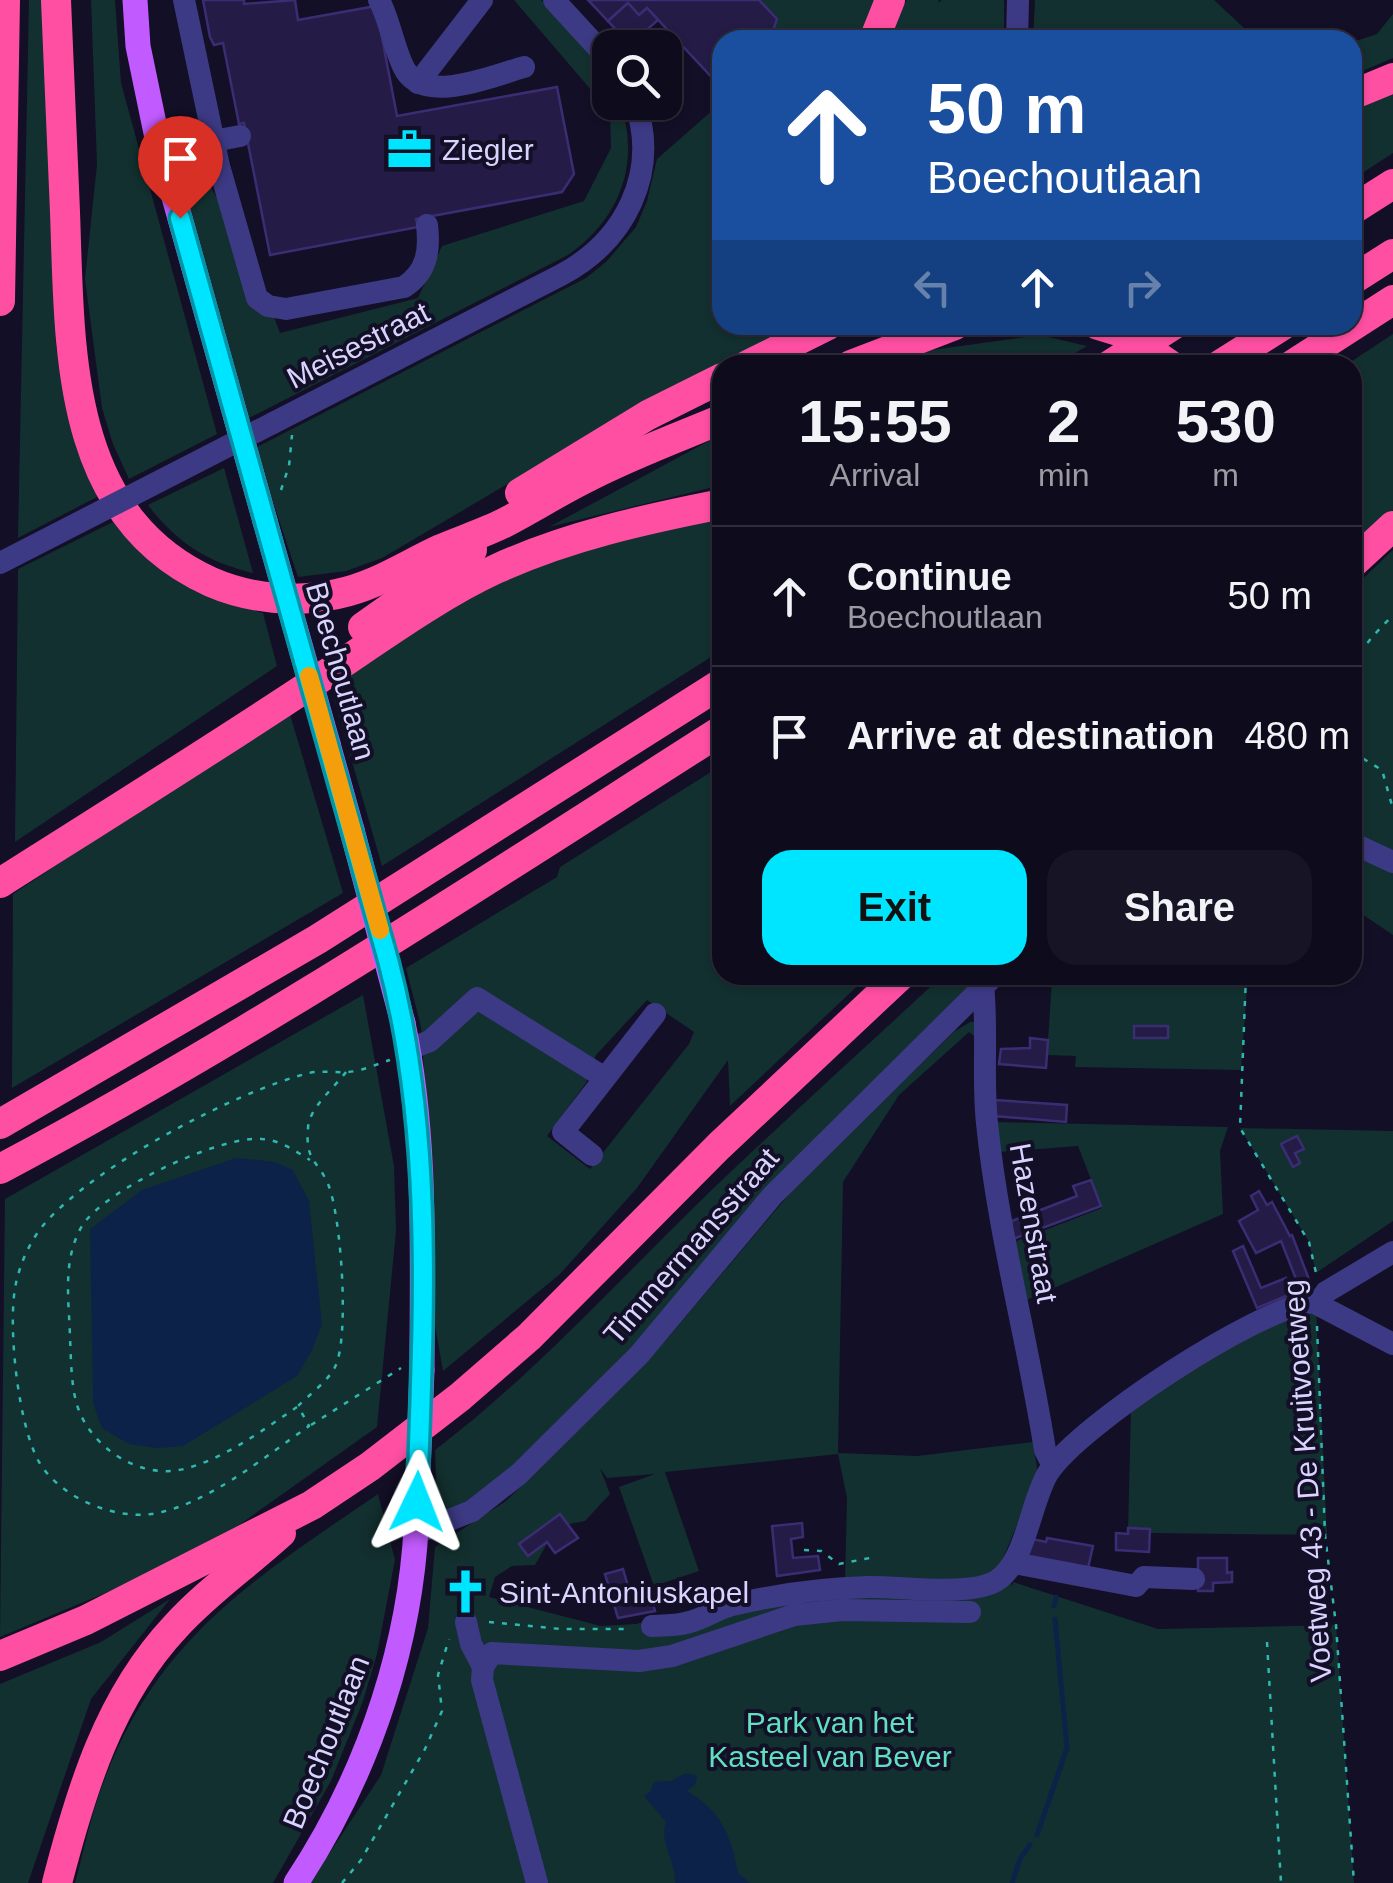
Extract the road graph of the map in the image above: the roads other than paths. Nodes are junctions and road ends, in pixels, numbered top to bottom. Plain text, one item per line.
1 (6, 0) edge
2 (56, 0) edge
3 (135, 0) edge
4 (184, 0) edge
5 (379, 0) edge
6 (482, 0) edge
7 (554, 0) edge
8 (890, 0) edge
9 (1018, 0) edge
10 (878, 30) edge
11 (1017, 30) edge
12 (592, 41) edge
13 (524, 68) dead end
14 (1393, 78) edge
15 (418, 83) junction
16 (1362, 91) edge
17 (639, 120) edge
18 (240, 136) dead end
19 (214, 141) junction
20 (161, 151) junction
21 (1393, 184) edge
22 (1362, 204) edge
23 (427, 225) dead end
24 (1393, 254) edge
25 (1362, 274) edge
26 (1393, 300) edge
27 (0, 302) edge
28 (1362, 320) edge
29 (808, 335) edge
30 (929, 335) edge
31 (1125, 335) edge
32 (1157, 335) edge
33 (1267, 335) edge
34 (1339, 335) edge
35 (768, 355) edge
36 (878, 355) edge
37 (1126, 355) edge
38 (1155, 355) edge
39 (1237, 355) edge
40 (1308, 355) edge
41 (712, 383) edge
42 (712, 423) edge
43 (712, 506) edge
44 (503, 524) junction
45 (1393, 526) edge
46 (440, 550) junction
47 (1362, 555) edge
48 (0, 564) edge
49 (712, 689) edge
50 (712, 736) edge
51 (106, 814) junction
52 (1362, 848) edge
53 (1393, 862) edge
54 (0, 883) edge
55 (891, 985) edge
56 (984, 985) edge
57 (989, 985) edge
58 (655, 1014) dead end
59 (400, 1055) junction
60 (606, 1078) junction
61 (0, 1124) edge
62 (592, 1155) dead end
63 (0, 1169) edge
64 (1393, 1252) edge
65 (1318, 1303) junction
66 (1393, 1344) edge
67 (1053, 1466) junction
68 (312, 1505) junction
69 (417, 1533) junction
70 (1014, 1563) junction
71 (1194, 1579) dead end
72 (970, 1612) dead end
73 (466, 1622) road end
74 (652, 1626) road end
75 (0, 1656) edge
76 (482, 1667) junction
77 (56, 1883) edge
78 (296, 1883) edge
79 (537, 1883) edge

1 - 27 highway
2 - 46 highway
3 - 20 main road, Boechoutlaan
4 - 19 street
5 - 15 street
6 - 15 street
7 - 12 street
8 - 10 highway
9 - 11 street
13 - 15 street
14 - 16 highway
17 - 48 street, Meisestraat, bridge
18 - 19 street
19 - 20 street
19 - 23 street
20 - 59 main road, Boechoutlaan, bridge
21 - 22 highway
24 - 25 highway
26 - 28 highway
29 - 35 highway
30 - 36 highway
31 - 38 highway
32 - 37 highway, bridge
33 - 39 highway
34 - 40 highway
41 - 46 highway
42 - 44 highway
43 - 51 highway
44 - 46 highway
44 - 51 highway
45 - 47 highway
49 - 61 highway
50 - 63 highway
51 - 54 highway
52 - 53 street
55 - 68 highway
56 - 69 street, Timmermansstraat
57 - 67 street, Hazenstraat
58 - 60 street
59 - 60 street
59 - 69 main road, Boechoutlaan, bridge
60 - 62 street
64 - 65 street
65 - 66 street
65 - 67 street
67 - 70 street
68 - 75 highway
68 - 77 highway
69 - 78 main road, Boechoutlaan
70 - 71 street
70 - 74 street
72 - 76 street
73 - 76 street
76 - 79 street

